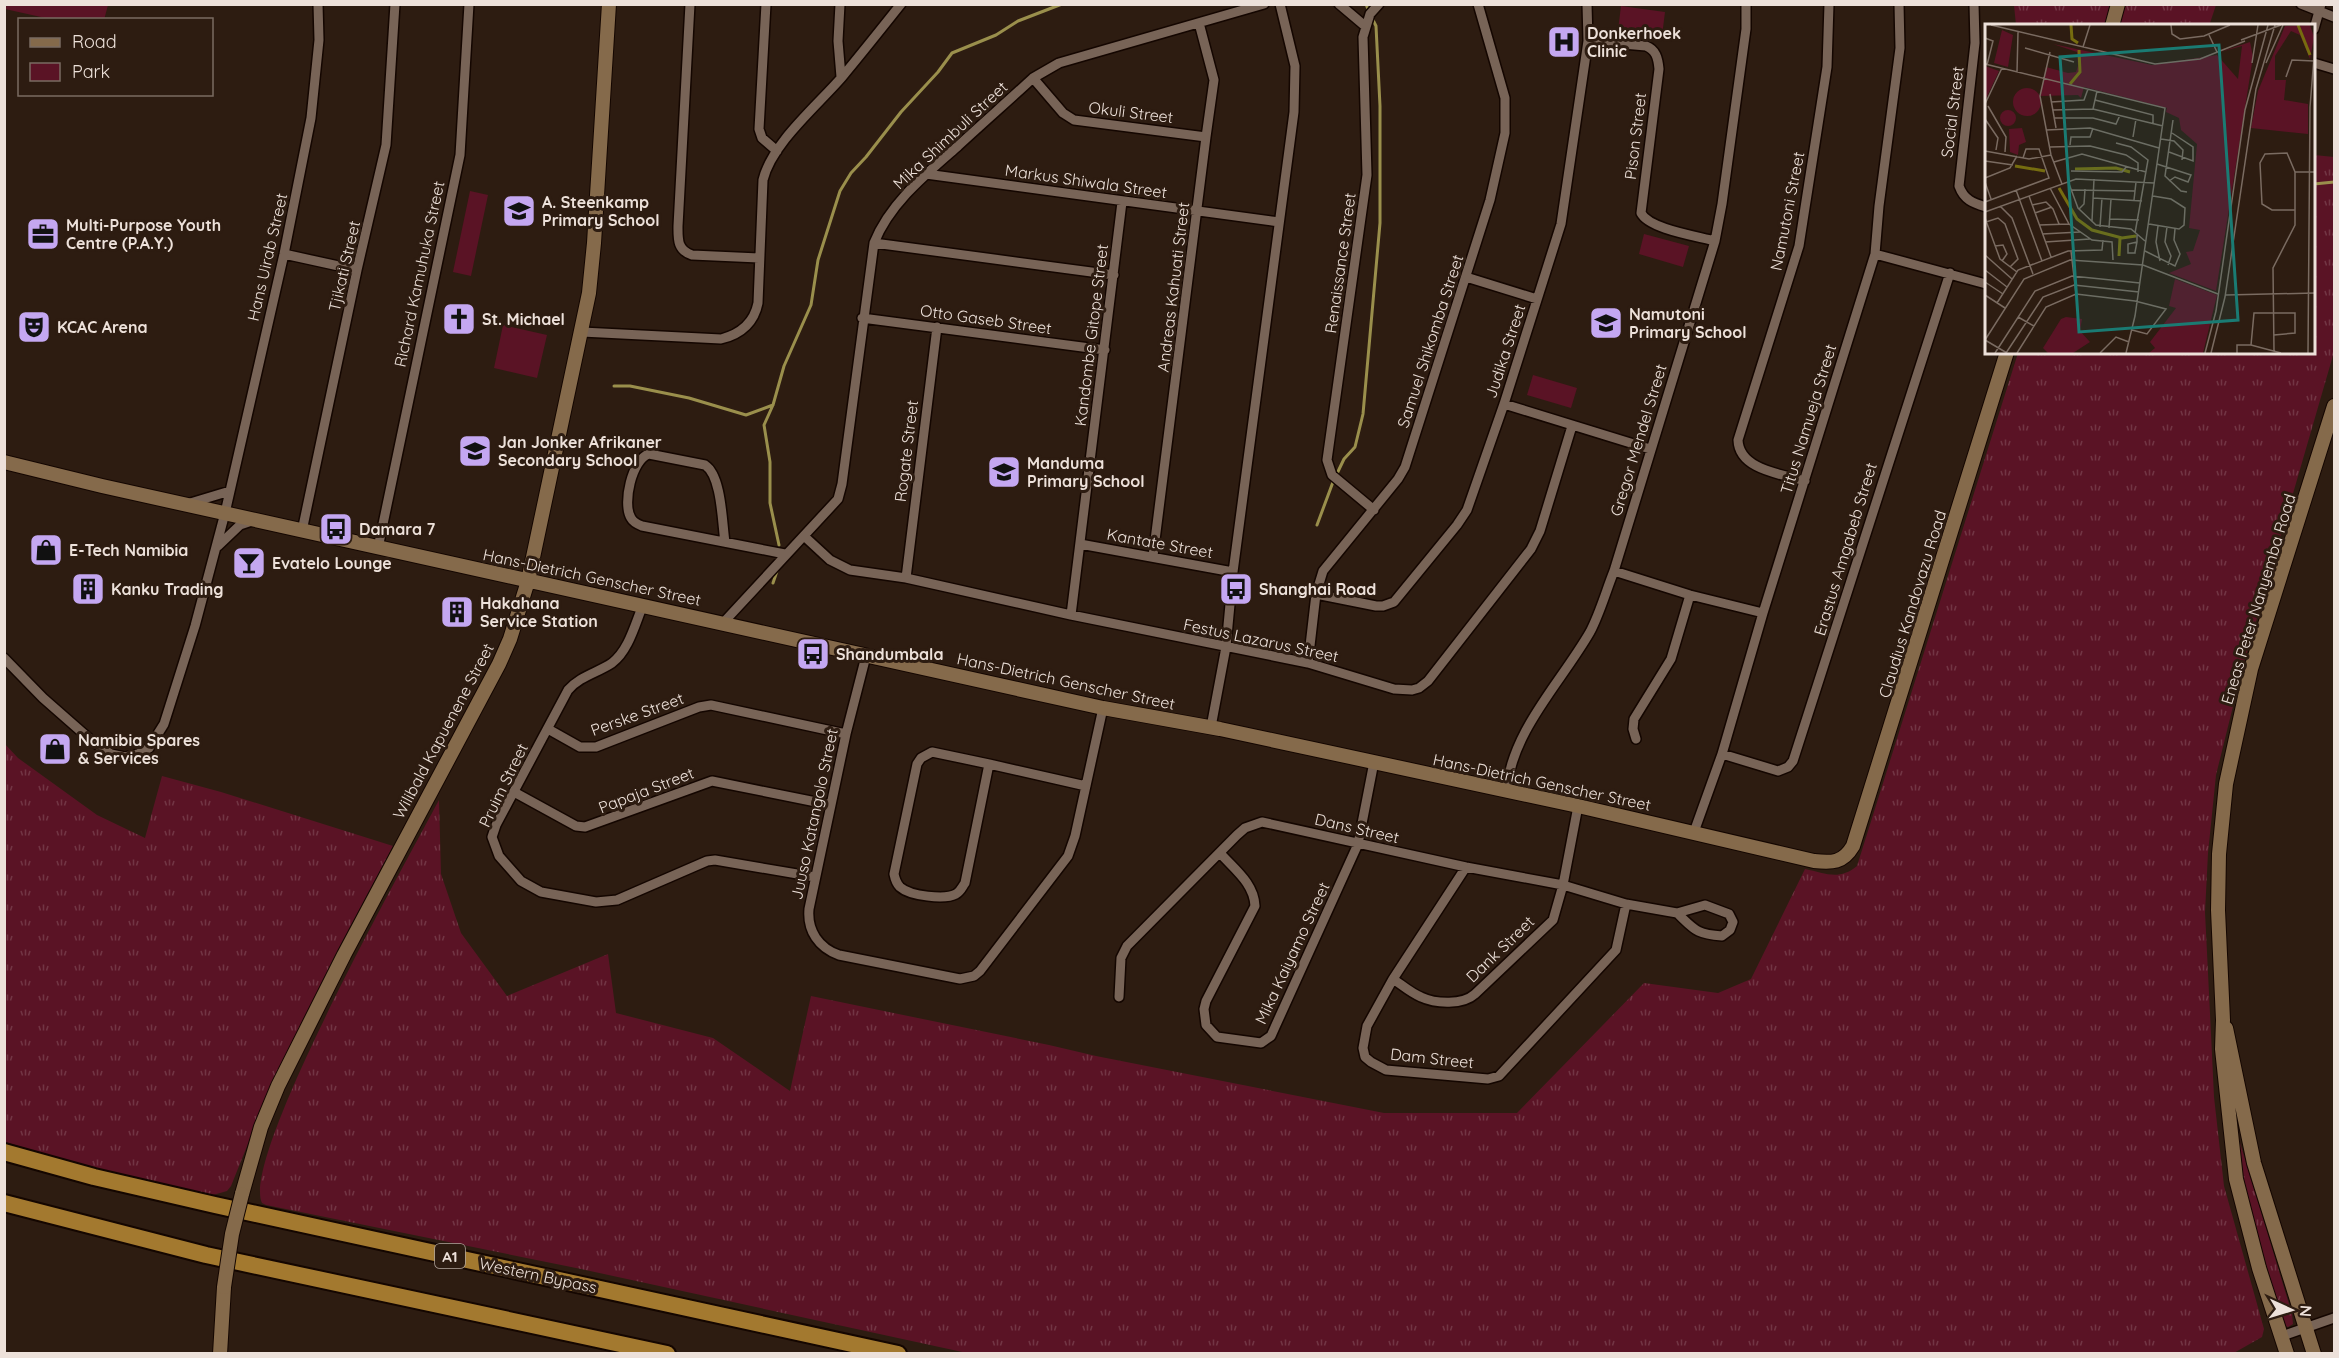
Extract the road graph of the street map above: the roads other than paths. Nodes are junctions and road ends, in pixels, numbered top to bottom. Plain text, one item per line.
1 (318, 4) edge
2 (395, 4) edge
3 (469, 4) edge
4 (609, 4) edge
5 (690, 4) edge
6 (766, 4) edge
7 (840, 4) edge
8 (901, 4) edge
9 (1264, 4) edge
10 (1280, 4) edge
11 (1339, 4) edge
12 (1379, 4) edge
13 (1478, 4) edge
14 (1587, 4) edge
15 (1746, 4) edge
16 (1829, 4) edge
17 (1899, 4) edge
18 (1974, 4) edge
19 (2118, 4) edge
20 (2301, 4) edge
21 (2320, 8) edge
22 (2334, 16) edge
23 (1199, 23) junction
24 (2113, 24) edge
25 (2315, 24) edge
26 (1365, 26) junction
27 (1588, 41) junction
28 (2315, 64) edge
29 (2334, 69) edge
30 (841, 77) junction
31 (1033, 78) junction
32 (1206, 137) junction
33 (777, 151) junction
34 (926, 174) junction
35 (1122, 202) junction
36 (1985, 207) edge
37 (1199, 211) junction
38 (1279, 222) junction
39 (1714, 241) junction
40 (874, 243) junction
41 (284, 254) junction
42 (1875, 254) junction
43 (759, 258) junction
44 (357, 270) junction
45 (1950, 273) junction
46 (1114, 275) junction
47 (1466, 276) junction
48 (1985, 284) edge
49 (1537, 299) junction
50 (862, 318) junction
51 (937, 327) junction
52 (582, 332) junction
53 (1105, 350) junction
54 (2006, 354) edge
55 (1504, 404) junction
56 (2334, 406) edge
57 (1572, 426) junction
58 (1650, 449) junction
59 (4, 462) edge
60 (1805, 481) junction
61 (230, 491) junction
62 (185, 504) junction
63 (1374, 510) junction
64 (225, 513) junction
65 (254, 520) junction
66 (302, 531) junction
67 (804, 536) junction
68 (725, 542) junction
69 (1080, 544) junction
70 (215, 548) junction
71 (378, 548) junction
72 (785, 554) junction
73 (1153, 556) junction
74 (1614, 571) junction
75 (1233, 572) junction
76 (906, 579) junction
77 (528, 580) junction
78 (1316, 594) junction
79 (1690, 595) junction
80 (643, 605) junction
81 (1763, 613) junction
82 (1071, 615) junction
83 (723, 623) junction
84 (1226, 647) junction
85 (866, 656) junction
86 (4, 658) edge
87 (1308, 663) junction
88 (1103, 708) junction
89 (1211, 728) junction
90 (548, 729) junction
91 (846, 734) junction
92 (1636, 739) dead end
93 (1722, 754) junction
94 (1374, 762) junction
95 (989, 765) junction
96 (1086, 786) junction
97 (1506, 790) junction
98 (514, 792) junction
99 (831, 805) junction
100 (1578, 806) junction
101 (1694, 832) junction
102 (1358, 844) junction
103 (1220, 853) junction
104 (1841, 861) joint
105 (1466, 867) junction
106 (815, 877) junction
107 (1563, 885) junction
108 (1626, 904) junction
109 (1677, 913) junction
110 (1394, 979) junction
111 (1119, 996) dead end
112 (2223, 1020) junction
113 (4, 1152) edge
114 (4, 1203) edge
115 (2334, 1318) edge
116 (2307, 1328) junction
117 (2282, 1336) junction
118 (220, 1353) edge
119 (668, 1353) edge
120 (898, 1353) edge
121 (2288, 1353) edge
122 (2314, 1353) edge

1 - 41 street, Hans Uirab Street
2 - 44 street, Tjikati Street
3 - 71 street, Richard Kamuhuka Street
4 - 52 street, Wilibald Kapuenene Street
5 - 43 street
6 - 33 street
7 - 30 street
8 - 30 street
9 - 23 street, Mika Shimbuli Street
10 - 38 street
11 - 26 street
12 - 26 street, Renaissance Street
13 - 47 street, Samuel Shikomba Street
14 - 27 street, Judika Street
15 - 39 street, Gregor Mendel Street
16 - 60 street, Namutoni Street
17 - 42 street, Titus Namueja Street
18 - 36 street, Social Street
19 - 24 street
20 - 21 street
21 - 22 street
21 - 25 street
23 - 31 street, Mika Shimbuli Street
23 - 32 street, Andreas Kahuati Street
26 - 63 street, Renaissance Street
27 - 39 street, Pison Street
27 - 49 street, Judika Street
28 - 29 street
30 - 33 street
31 - 32 street, Okuli Street
31 - 34 street, Mika Shimbuli Street
32 - 37 street, Andreas Kahuati Street
33 - 43 street
34 - 35 street, Markus Shiwala Street
34 - 40 street, Mika Shimbuli Street
35 - 37 street, Markus Shiwala Street
35 - 46 street, Kandombe Gitope Street
37 - 38 street, Markus Shiwala Street
37 - 73 street, Andreas Kahuati Street
38 - 75 street
39 - 58 street, Gregor Mendel Street
40 - 46 street
40 - 50 street, Mika Shimbuli Street
41 - 44 street
41 - 61 street, Hans Uirab Street
42 - 45 street
42 - 60 street, Titus Namueja Street
43 - 52 street
44 - 66 street, Tjikati Street
45 - 48 street
45 - 93 street, Erastus Amgabeb Street
46 - 53 street, Kandombe Gitope Street
47 - 49 street
47 - 63 street, Samuel Shikomba Street
49 - 55 street, Judika Street
50 - 51 street, Otto Gaseb Street
50 - 67 street, Mika Shimbuli Street
51 - 53 street, Otto Gaseb Street
51 - 76 street, Rogate Street
52 - 77 street, Wilibald Kapuenene Street
53 - 69 street, Kandombe Gitope Street
54 - 104 street, Claudius Kandovazu Road
55 - 57 street
55 - 78 street, Judika Street
56 - 112 street, Eneas Peter Nanyemba Road
57 - 58 street
57 - 87 street, Festus Lazarus Street
58 - 74 street, Gregor Mendel Street
59 - 62 street, Hans-Dietrich Genscher Street
60 - 81 street, Titus Namueja Street
61 - 62 street
61 - 64 street, Hans Uirab Street
62 - 64 street, Hans-Dietrich Genscher Street
63 - 78 street, Samuel Shikomba Street
64 - 65 street, Hans-Dietrich Genscher Street
64 - 70 street, Hans Uirab Street
65 - 66 street, Hans-Dietrich Genscher Street
65 - 70 street
66 - 71 street, Hans-Dietrich Genscher Street
67 - 72 street, Mika Shimbuli Street
67 - 76 street, Festus Lazarus Street
68 - 68 street
68 - 72 street
69 - 73 street, Kantate Street
69 - 82 street, Kandombe Gitope Street
70 - 86 street, Hans Uirab Street
71 - 77 street, Hans-Dietrich Genscher Street
72 - 83 street, Mika Shimbuli Street
73 - 75 street, Kantate Street
74 - 79 street
74 - 97 street, Gregor Mendel Street
75 - 84 street
76 - 82 street, Festus Lazarus Street
77 - 80 street, Hans-Dietrich Genscher Street
77 - 118 street, Wilibald Kapuenene Street, bridge
78 - 87 street, Samuel Shikomba Street
79 - 81 street
79 - 92 street
80 - 83 street, Hans-Dietrich Genscher Street
80 - 90 street, Pruim Street
81 - 93 street, Titus Namueja Street
82 - 84 street, Festus Lazarus Street
83 - 85 street, Hans-Dietrich Genscher Street
84 - 87 street, Festus Lazarus Street
84 - 89 street
85 - 88 street, Hans-Dietrich Genscher Street
85 - 91 street, Juuso Katangolo Street
88 - 89 street, Hans-Dietrich Genscher Street
88 - 96 street, Juuso Katangolo Street
89 - 94 street, Hans-Dietrich Genscher Street
90 - 91 street, Perske Street
90 - 98 street, Pruim Street
91 - 99 street, Juuso Katangolo Street
93 - 101 street, Titus Namueja Street
94 - 97 street, Hans-Dietrich Genscher Street
94 - 102 street, Mika Kaiyamo Street
95 - 95 street
95 - 96 street
96 - 106 street, Juuso Katangolo Street
97 - 100 street, Hans-Dietrich Genscher Street
98 - 99 street, Papaja Street
98 - 106 street, Pruim Street
99 - 106 street, Juuso Katangolo Street
100 - 101 street, Hans-Dietrich Genscher Street
100 - 107 street, Dank Street
101 - 104 street, Hans-Dietrich Genscher Street
102 - 103 street, Dans Street
102 - 103 street, Mika Kaiyamo Street
102 - 105 street, Dans Street
103 - 111 street, Dans Street
105 - 107 street, Dans Street
105 - 110 street, Dam Street
107 - 108 street, Dans Street
107 - 110 street, Dank Street
108 - 109 street, Dans Street
108 - 110 street, Dam Street
109 - 109 street, Dans Street
112 - 116 street, Eneas Peter Nanyemba Road
112 - 117 street, Eneas Peter Nanyemba Road
113 - 120 highway, Western Bypass / A1
114 - 119 highway
115 - 116 street
116 - 117 street
116 - 122 street, Eneas Peter Nanyemba Road
117 - 121 street, Eneas Peter Nanyemba Road

